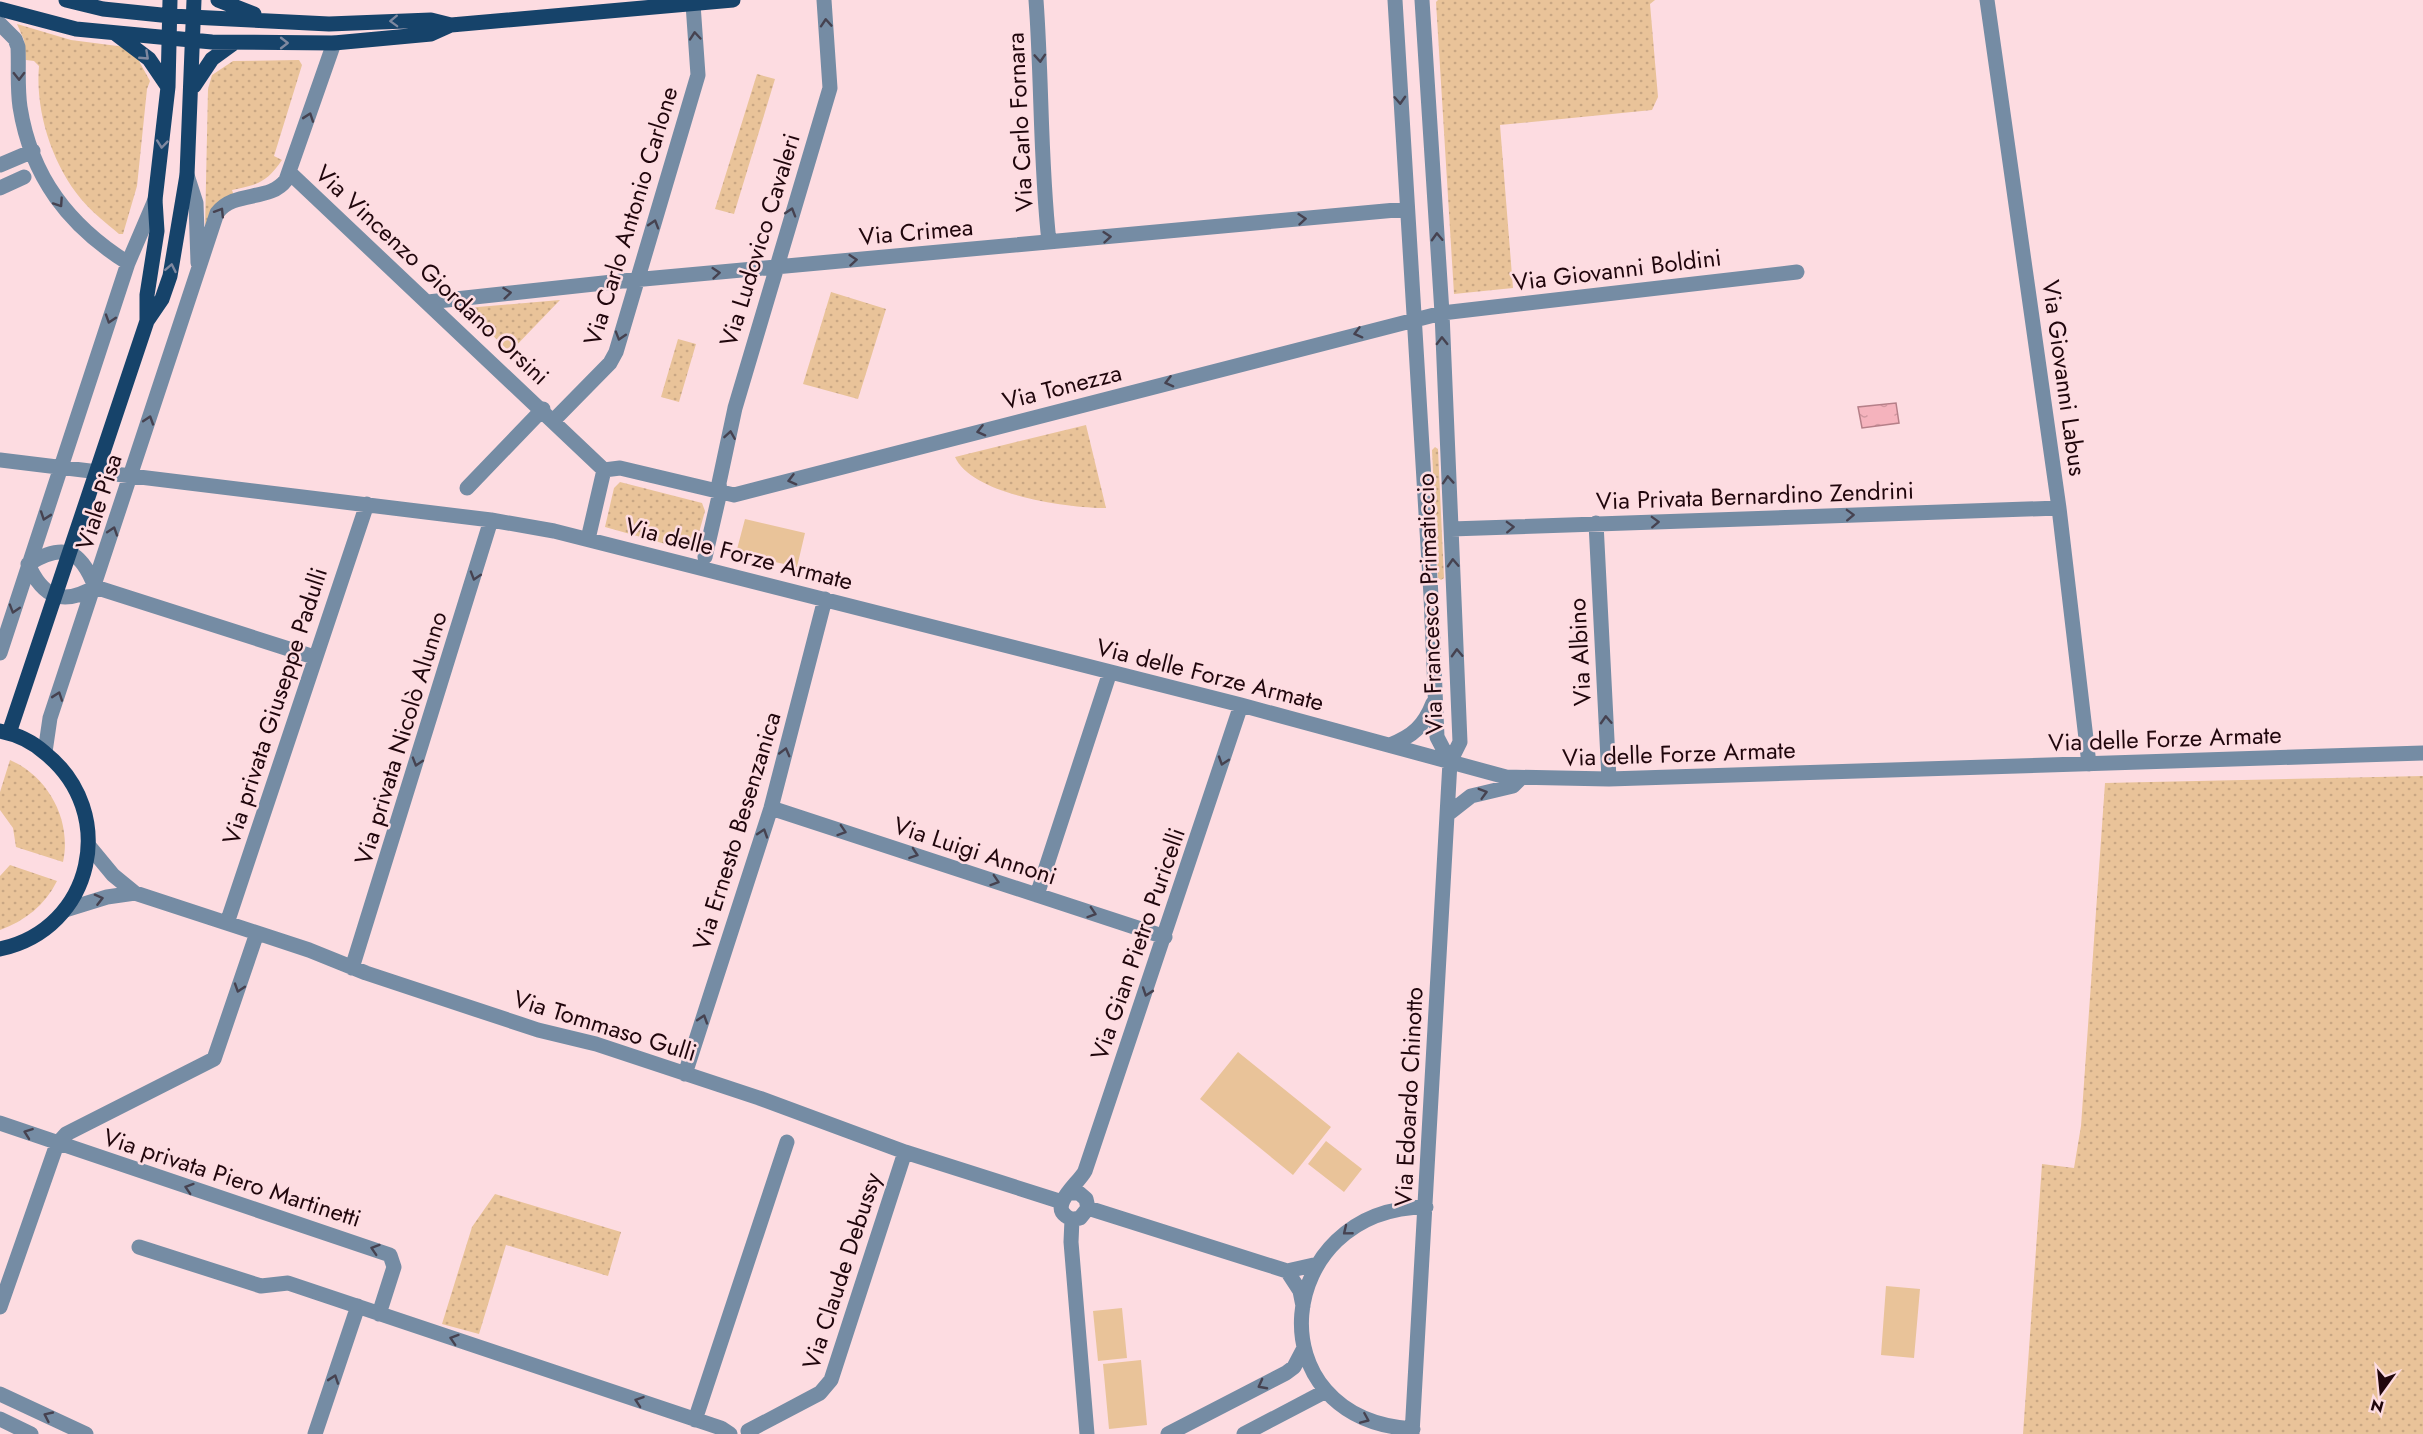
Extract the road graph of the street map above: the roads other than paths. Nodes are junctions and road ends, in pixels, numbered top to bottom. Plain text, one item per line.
1 (66, 0) edge
2 (144, 0) edge
3 (170, 0) edge
4 (194, 0) edge
5 (218, 0) edge
6 (733, 0) edge
7 (824, 0) edge
8 (1036, 0) edge
9 (1395, 0) edge
10 (1422, 0) edge
11 (1988, 0) edge
12 (693, 4) junction
13 (0, 9) edge
14 (122, 12) junction
15 (171, 16) junction
16 (194, 18) junction
17 (281, 20) junction
18 (0, 24) edge
19 (451, 25) junction
20 (114, 33) junction
21 (170, 39) junction
22 (194, 41) junction
23 (1398, 41) junction
24 (334, 42) junction
25 (234, 43) junction
26 (1424, 45) junction
27 (168, 87) junction
28 (192, 88) junction
29 (33, 151) junction
30 (0, 165) edge
31 (290, 173) junction
32 (187, 175) junction
33 (24, 177) dead end
34 (0, 188) edge
35 (155, 200) junction
36 (1407, 209) junction
37 (1049, 242) junction
38 (128, 264) junction
39 (198, 266) junction
40 (774, 268) junction
41 (1438, 269) junction
42 (1412, 271) junction
43 (1797, 272) dead end
44 (637, 280) junction
45 (429, 302) junction
46 (1442, 313) junction
47 (1415, 320) junction
48 (147, 321) junction
49 (548, 415) junction
50 (1420, 417) junction
51 (1444, 419) junction
52 (1422, 444) junction
53 (1446, 444) junction
54 (0, 460) edge
55 (62, 467) junction
56 (604, 470) junction
57 (96, 471) junction
58 (131, 476) junction
59 (467, 488) dead end
60 (720, 492) junction
61 (367, 504) junction
62 (2059, 508) junction
63 (491, 520) junction
64 (1596, 524) junction
65 (1451, 529) junction
66 (588, 539) junction
67 (69, 553) junction
68 (705, 556) dead end
69 (28, 564) junction
70 (95, 586) junction
71 (55, 595) junction
72 (1431, 596) junction
73 (1455, 597) junction
74 (825, 599) junction
75 (0, 653) edge
76 (314, 657) junction
77 (1110, 672) junction
78 (1434, 700) junction
79 (1241, 705) junction
80 (5, 732) edge
81 (1390, 745) junction
82 (45, 752) junction
83 (2423, 753) edge
84 (1450, 762) junction
85 (2089, 764) junction
86 (1520, 779) junction
87 (1609, 779) junction
88 (771, 808) junction
89 (1448, 814) junction
90 (89, 846) junction
91 (135, 893) junction
92 (1037, 895) junction
93 (65, 909) junction
94 (227, 923) junction
95 (257, 933) junction
96 (1166, 937) junction
97 (0, 949) edge
98 (352, 968) junction
99 (685, 1074) junction
100 (0, 1123) edge
101 (787, 1142) dead end
102 (57, 1144) junction
103 (905, 1152) junction
104 (1066, 1197) junction
105 (1426, 1207) junction
106 (1088, 1208) junction
107 (1072, 1219) junction
108 (139, 1247) dead end
109 (1318, 1264) junction
110 (1287, 1271) junction
111 (358, 1306) junction
112 (1302, 1306) junction
113 (0, 1307) edge
114 (379, 1314) junction
115 (1304, 1348) junction
116 (1326, 1391) junction
117 (0, 1394) edge
118 (0, 1419) edge
119 (695, 1420) junction
120 (748, 1431) dead end
121 (1412, 1431) edge
122 (31, 1434) edge
123 (86, 1434) edge
124 (315, 1434) edge
125 (730, 1434) edge
126 (1087, 1434) edge
127 (1168, 1434) edge
128 (1244, 1434) edge

1 - 14 main road
2 - 14 main road
3 - 15 main road
4 - 16 main road
5 - 17 main road
6 - 12 main road
40 -> 7 street, Via Ludovico Cavaleri
8 -> 37 street, Via Carlo Fornara
9 - 23 street, Via Francesco Primaticcio
10 - 26 street, Via Francesco Primaticcio
11 - 62 street, Via Giovanni Labus
12 - 19 main road
44 -> 12 street, Via Carlo Antonio Carlone
13 - 20 main road
14 - 15 main road
15 - 16 main road
15 - 21 main road
16 - 17 main road
16 - 22 main road
19 -> 17 main road
18 -> 29 street
19 - 24 main road
20 - 21 main road
20 -> 27 main road
21 - 22 main road
21 - 27 main road
22 - 25 main road
22 - 28 main road
23 - 26 street
23 -> 36 street, Via Francesco Primaticcio
25 -> 24 main road
31 -> 24 street
25 - 28 main road
41 -> 26 street, Via Francesco Primaticcio
27 -> 35 main road
28 - 32 main road
29 - 30 street
29 -> 38 street
39 -> 31 street, Viale Pisa
31 - 45 street, Via Vincenzo Giordano Orsini
32 - 39 street
48 -> 32 main road
33 - 34 street
35 - 38 street, Viale Pisa
35 - 48 main road
37 -> 36 street, Via Crimea
36 - 42 street, Via Francesco Primaticcio
40 -> 37 street, Via Crimea
38 -> 55 street, Viale Pisa
58 -> 39 street, Viale Pisa
44 -> 40 street, Via Crimea
60 -> 40 street, Via Ludovico Cavaleri
41 - 42 street
41 - 46 street, Via Francesco Primaticcio
42 - 47 street, Via Francesco Primaticcio
43 - 46 street, Via Giovanni Boldini
45 -> 44 street, Via Crimea
44 -> 49 street, Via Carlo Antonio Carlone
45 - 49 street, Via Vincenzo Giordano Orsini
46 - 47 street, Via Giovanni Boldini
51 -> 46 street, Via Francesco Primaticcio
47 - 50 street, Via Francesco Primaticcio
47 -> 60 street, Via Tonezza
48 - 57 main road, Viale Pisa
49 - 56 street, Via Vincenzo Giordano Orsini
49 - 59 street, Via Vincenzo Giordano Orsini
50 - 51 street
50 - 52 street, Via Francesco Primaticcio
51 - 53 street, Via Francesco Primaticcio
52 - 53 street
52 - 72 street, Via Francesco Primaticcio
65 -> 53 street, Via Francesco Primaticcio
54 - 55 street, Via delle Forze Armate
55 - 57 street, Via delle Forze Armate
55 -> 69 street, Viale Pisa
56 - 60 street, Via Tonezza
56 - 66 street
57 - 58 street, Via delle Forze Armate
57 - 67 main road, Viale Pisa
58 - 61 street, Via delle Forze Armate
70 -> 58 street, Viale Pisa
60 - 68 street, Via Ludovico Cavaleri
61 - 63 street, Via delle Forze Armate
61 - 76 street, Via privata Giuseppe Padulli
64 -> 62 street, Via Privata Bernardino Zendrini
62 - 85 street, Via Giovanni Labus
63 - 66 street, Via delle Forze Armate
63 -> 98 street, Via privata Nicolò Alunno
65 -> 64 street, Via Privata Bernardino Zendrini
87 -> 64 street, Via Albino
73 -> 65 street, Via Francesco Primaticcio
66 - 74 street, Via delle Forze Armate
67 - 69 street
67 - 70 street
67 - 71 main road, Viale Pisa
69 - 71 street
69 -> 75 street, Viale Pisa
70 - 71 street
70 - 76 street
82 -> 70 street, Viale Pisa
71 - 80 main road, Viale Pisa
72 - 73 street
72 - 78 street, Via Francesco Primaticcio
84 -> 73 street, Via Francesco Primaticcio
74 - 77 street, Via delle Forze Armate
88 -> 74 street, Via Ernesto Besenzanica
76 - 94 street, Via privata Giuseppe Padulli
77 - 79 street, Via delle Forze Armate
77 - 92 street
78 - 81 street
78 - 84 street, Via Francesco Primaticcio
79 - 81 street, Via delle Forze Armate
79 -> 96 street, Via Gian Pietro Puricelli
80 - 82 main road
81 - 84 street, Via delle Forze Armate
82 - 90 main road
83 - 85 street, Via delle Forze Armate
84 - 86 street, Via delle Forze Armate
84 - 89 street, Via Edoardo Chinotto
85 - 87 street, Via delle Forze Armate
86 - 87 street, Via delle Forze Armate
89 -> 86 street
88 -> 92 street, Via Luigi Annoni
99 -> 88 street, Via Ernesto Besenzanica
89 - 105 street, Via Edoardo Chinotto
90 - 91 street, Via Tommaso Gulli
90 - 93 main road
93 -> 91 street, Via Tommaso Gulli
91 - 94 street, Via Tommaso Gulli
92 -> 96 street, Via Luigi Annoni
93 - 97 main road
94 - 95 street, Via Tommaso Gulli
95 - 98 street, Via Tommaso Gulli
95 -> 102 street
96 -> 104 street, Via Gian Pietro Puricelli
98 - 99 street, Via Tommaso Gulli
99 - 103 street, Via Tommaso Gulli
102 -> 100 street, Via privata Piero Martinetti
101 - 119 street
102 - 113 street
114 -> 102 street, Via privata Piero Martinetti
103 - 104 street, Via Tommaso Gulli
103 - 120 street, Via Claude Debussy
104 - 106 street
104 - 107 street
105 -> 109 street
105 - 121 street, Via Edoardo Chinotto
106 - 107 street
106 - 110 street
107 - 126 street
108 - 111 street
109 - 110 street
109 - 112 street
110 - 112 street
111 - 114 street
124 -> 111 street
112 - 115 street
119 -> 114 street
115 - 116 street
115 -> 127 street
116 -> 121 street
116 - 128 street
123 -> 117 street
118 - 122 street
119 - 125 street

